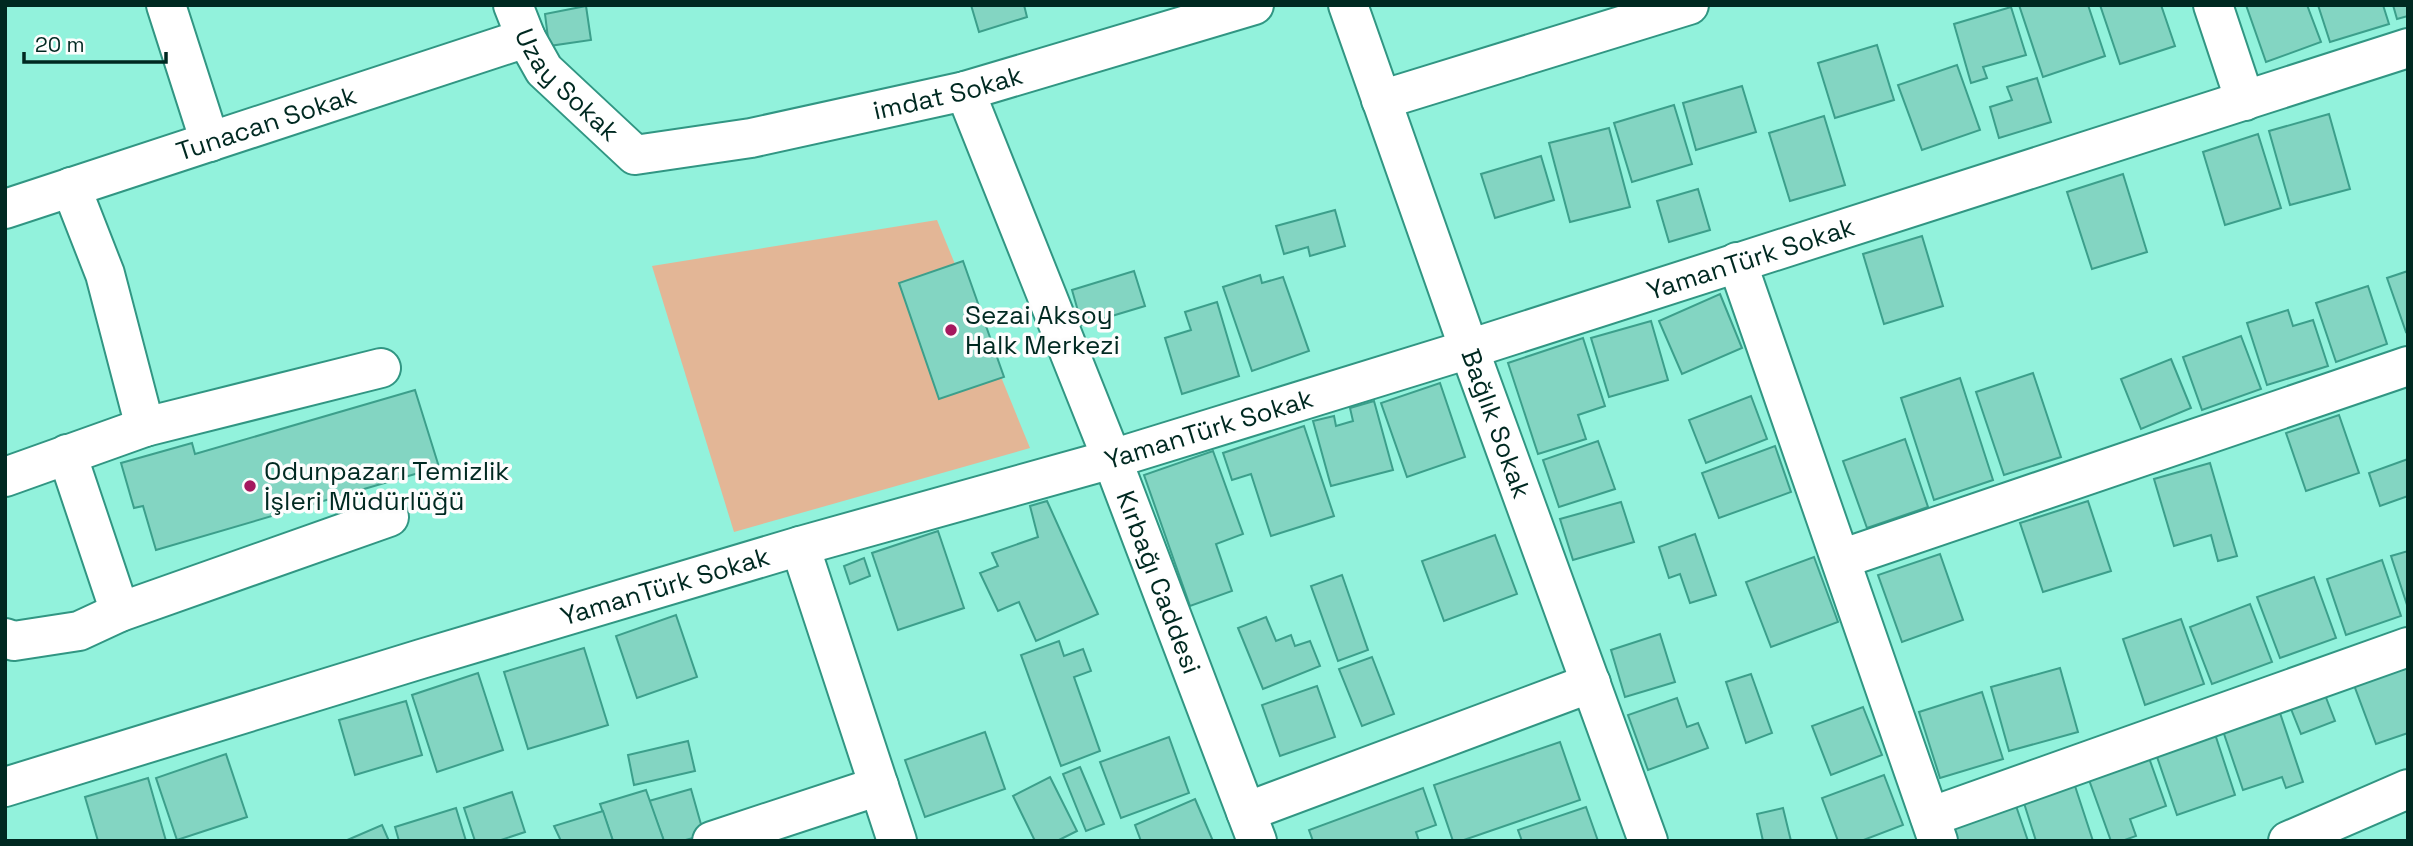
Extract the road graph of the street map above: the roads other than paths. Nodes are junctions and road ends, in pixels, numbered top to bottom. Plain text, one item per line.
1 (166, 5) edge
2 (1254, 5) edge
3 (1348, 5) edge
4 (1689, 5) edge
5 (2213, 5) edge
6 (519, 21) edge
7 (2408, 48) edge
8 (965, 91) junction
9 (1381, 100) junction
10 (2245, 101) junction
11 (210, 142) junction
12 (635, 155) joint
13 (71, 187) junction
14 (5, 209) edge
15 (1737, 262) junction
16 (1469, 349) junction
17 (2408, 366) edge
18 (381, 368) dead end
19 (145, 428) junction
20 (67, 454) junction
21 (1112, 459) junction
22 (5, 477) edge
23 (389, 517) dead end
24 (800, 546) junction
25 (1841, 559) junction
26 (120, 612) junction
27 (5, 638) edge
28 (2408, 647) edge
29 (1591, 683) junction
30 (879, 786) junction
31 (5, 787) edge
32 (2408, 789) edge
33 (1252, 826) edge
34 (1934, 829) edge
35 (712, 841) edge
36 (897, 841) edge
37 (1648, 841) edge
38 (2288, 841) edge

1 - 11 street
2 - 8 street, imdat Sokak
3 - 9 street, Bağlık Sokak
4 - 9 street
5 - 10 street
6 - 11 street, Tunacan Sokak
6 - 12 street, Uzay Sokak
7 - 10 street, YamanTürk Sokak
8 - 12 street, imdat Sokak
8 - 21 street, Kırbağı Caddesi
9 - 16 street, Bağlık Sokak
10 - 15 street, YamanTürk Sokak
11 - 13 street, Tunacan Sokak
13 - 14 street, Tunacan Sokak
13 - 19 street
15 - 16 street, YamanTürk Sokak
15 - 25 street
16 - 21 street, YamanTürk Sokak
16 - 29 street, Bağlık Sokak
17 - 25 street
18 - 19 street
19 - 20 street
20 - 22 street
20 - 26 street
21 - 24 street, YamanTürk Sokak
21 - 33 street, Kırbağı Caddesi
23 - 26 street
24 - 30 street
24 - 31 street, YamanTürk Sokak
25 - 34 street
26 - 27 street
28 - 34 street
29 - 33 street
29 - 37 street, Bağlık Sokak
30 - 35 street
30 - 36 street
32 - 38 street

